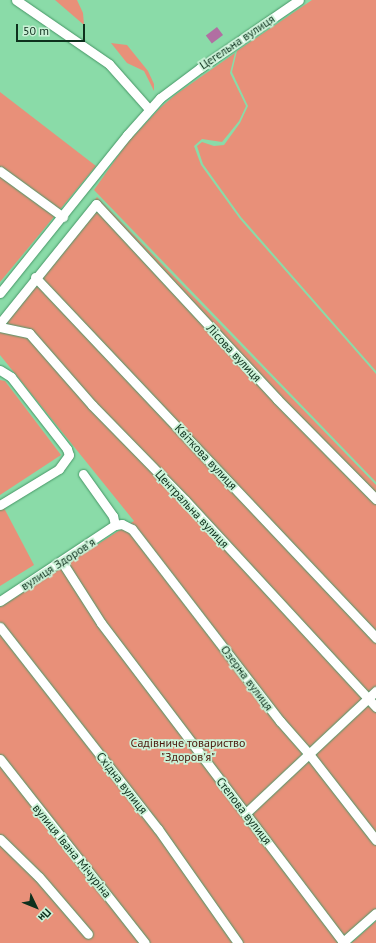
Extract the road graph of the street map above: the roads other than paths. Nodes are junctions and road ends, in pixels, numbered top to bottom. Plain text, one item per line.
1 (16, 0) edge
2 (299, 0) edge
3 (149, 109) junction
4 (0, 172) edge
5 (63, 217) junction
6 (35, 277) junction
7 (2, 288) edge
8 (0, 323) edge
9 (0, 327) edge
10 (0, 370) edge
11 (83, 474) dead end
12 (376, 499) edge
13 (0, 505) edge
14 (114, 525) junction
15 (62, 562) junction
16 (0, 601) edge
17 (0, 627) edge
18 (376, 638) edge
19 (376, 691) edge
20 (368, 699) junction
21 (376, 707) edge
22 (309, 754) junction
23 (0, 759) edge
24 (247, 812) junction
25 (0, 839) edge
26 (376, 840) edge
27 (376, 913) edge
28 (88, 934) dead end
29 (145, 943) edge
30 (238, 943) edge
31 (342, 943) edge

1 - 3 street
2 - 3 street, Цегельна вулиця
3 - 5 street, Цегельна вулиця
4 - 5 street
5 - 7 street, Цегельна вулиця
6 - 8 street
6 - 12 street, Лісова вулиця
6 - 18 street, Квіткова вулиця
9 - 20 street, Центральна вулиця
10 - 13 street
11 - 14 street
14 - 15 street, вулиця Здоровʼя
14 - 22 street, Озерна вулиця
15 - 16 street, вулиця Здоровʼя
15 - 24 street, Степова вулиця
17 - 30 street, Східна вулиця
19 - 20 street
20 - 21 street, Центральна вулиця
20 - 22 street
22 - 24 street
22 - 26 street, Озерна вулиця
23 - 29 street, вулиця Івана Мічуріна
24 - 31 street, Степова вулиця
25 - 28 street
27 - 31 street

